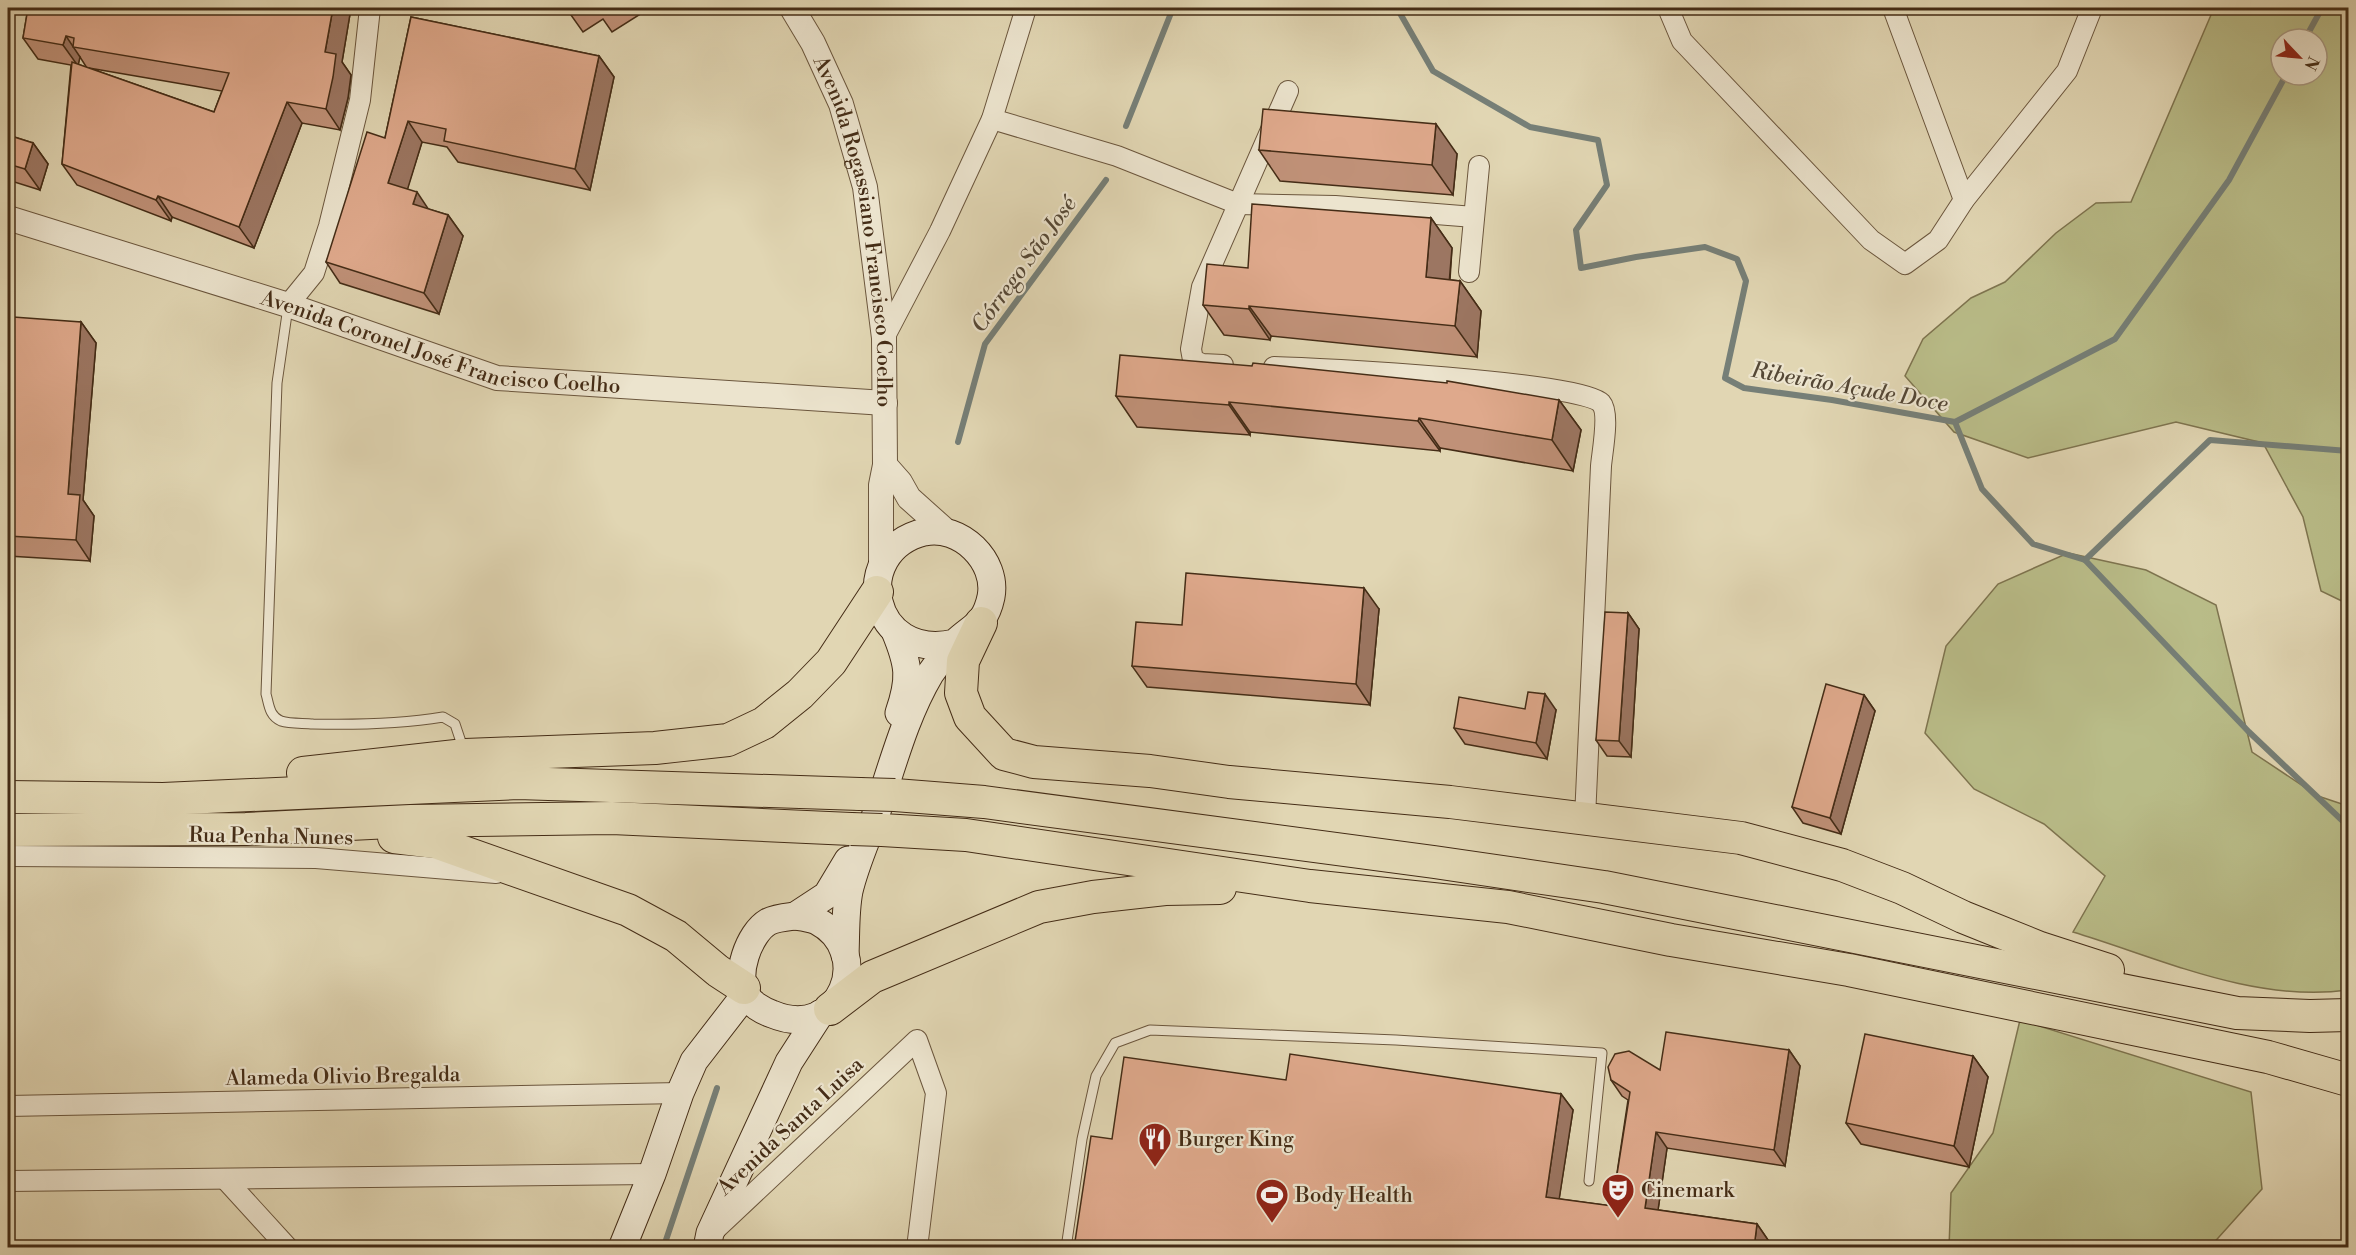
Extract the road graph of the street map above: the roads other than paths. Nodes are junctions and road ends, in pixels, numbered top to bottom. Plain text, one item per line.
1 (370, 8) edge
2 (793, 8) edge
3 (1026, 8) edge
4 (1668, 8) edge
5 (1893, 8) edge
6 (2092, 8) edge
7 (1288, 91) dead end
8 (992, 119) junction
9 (1479, 166) dead end
10 (1964, 200) junction
11 (1238, 204) junction
12 (1474, 217) junction
13 (8, 218) edge
14 (1469, 272) dead end
15 (288, 305) junction
16 (884, 338) junction
17 (885, 403) junction
18 (885, 465) junction
19 (946, 532) junction
20 (879, 579) junction
21 (981, 622) junction
22 (895, 631) junction
23 (955, 643) junction
24 (465, 755) junction
25 (8, 797) edge
26 (163, 799) junction
27 (1585, 818) junction
28 (246, 829) junction
29 (8, 830) edge
30 (8, 856) edge
31 (533, 876) junction
32 (1310, 886) junction
33 (795, 916) junction
34 (845, 954) junction
35 (745, 992) junction
36 (825, 1012) junction
37 (2237, 1013) junction
38 (2349, 1016) edge
39 (2343, 1079) edge
40 (680, 1094) junction
41 (8, 1106) edge
42 (652, 1174) junction
43 (226, 1180) junction
44 (8, 1181) edge
45 (1589, 1181) dead end
46 (704, 1243) edge
47 (288, 1248) edge
48 (622, 1248) edge
49 (917, 1248) edge
50 (1066, 1248) edge

1 - 15 street
2 - 16 street, Avenida Rogassiano Francisco Coelho
3 - 8 street
4 - 10 street
5 - 10 street
6 - 10 street
7 - 11 street
8 - 11 street
8 - 16 street
9 - 12 street
11 - 12 street
11 - 27 street
12 - 14 street
13 - 15 street, Avenida Coronel José Francisco Coelho
15 - 17 street, Avenida Coronel José Francisco Coelho
15 - 24 lane
16 - 17 street, Avenida Rogassiano Francisco Coelho
17 - 18 street, Avenida Rogassiano Francisco Coelho
18 - 19 street
18 - 20 street, Avenida Rogassiano Francisco Coelho
19 - 20 main road
19 - 21 main road
20 - 22 main road
20 - 24 highway
21 - 23 main road
21 - 27 highway
22 - 23 main road
22 - 33 main road
23 - 34 main road
24 - 26 highway
25 - 26 highway
26 - 37 highway, bridge
27 - 37 highway
28 - 29 highway
28 - 31 highway
28 - 32 highway, bridge
30 - 31 street, Rua Penha Nunes
31 - 35 highway
32 - 36 highway
32 - 39 highway
33 - 34 main road
33 - 35 main road
34 - 36 main road
35 - 36 main road
35 - 40 main road
36 - 46 main road
37 - 38 highway
40 - 41 street, Alameda Olivio Bregalda
40 - 42 main road
42 - 43 street
42 - 48 main road
43 - 44 street
43 - 47 street
45 - 50 lane
46 - 49 street, Avenida Santa Luisa

